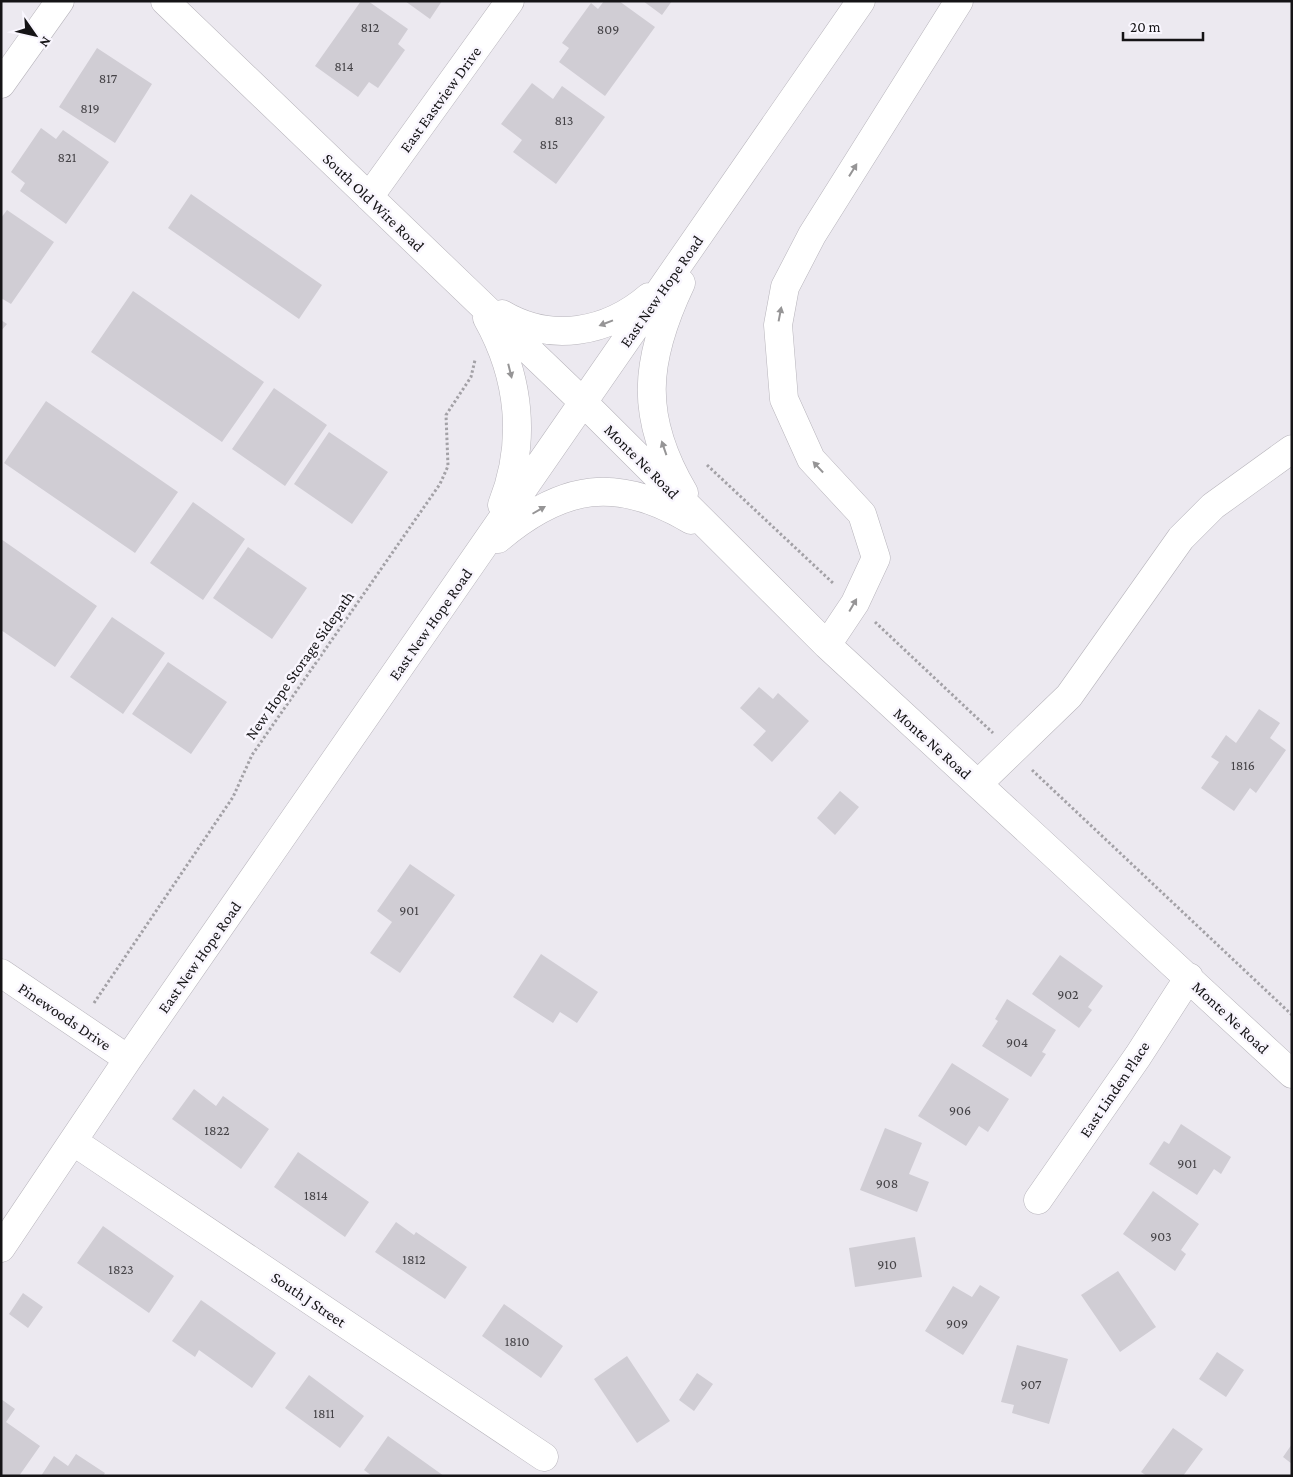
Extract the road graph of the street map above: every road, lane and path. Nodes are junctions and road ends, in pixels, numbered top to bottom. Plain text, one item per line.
1 (60, 1) edge
2 (165, 1) edge
3 (510, 1) edge
4 (861, 1) edge
5 (959, 1) edge
6 (1, 84) edge
7 (370, 197) junction
8 (721, 203) junction
9 (672, 274) junction
10 (473, 296) junction
11 (475, 352) dead end
12 (584, 402) junction
13 (1289, 455) edge
14 (724, 543) junction
15 (473, 562) junction
16 (826, 645) junction
17 (978, 784) junction
18 (1, 973) edge
19 (1188, 977) junction
20 (89, 1010) dead end
21 (128, 1059) junction
22 (1292, 1074) edge
23 (74, 1142) junction
24 (1038, 1200) dead end
25 (1, 1248) edge
26 (544, 1457) dead end

1 - 6 street
2 - 7 street, South Old Wire Road
3 - 7 street, East Eastview Drive
4 - 8 street, East New Hope Road
16 -> 5 street
7 - 10 street, South Old Wire Road
8 - 9 street, East New Hope Road
14 -> 8 street
9 -> 10 street
9 - 12 street, East New Hope Road
10 - 12 street, South Old Wire Road
10 -> 15 street
11 - 20 path, New Hope Storage Sidepath
12 - 14 street, Monte Ne Road
12 - 15 street, East New Hope Road
13 - 17 street
15 -> 14 street
14 - 16 street, Monte Ne Road
15 - 21 street, East New Hope Road
16 - 17 street, Monte Ne Road
17 - 19 street, Monte Ne Road
18 - 21 street, Pinewoods Drive
19 - 22 street, Monte Ne Road
19 - 24 street, East Linden Place
21 - 23 street, East New Hope Road
23 - 25 street, East New Hope Road
23 - 26 street, South J Street

